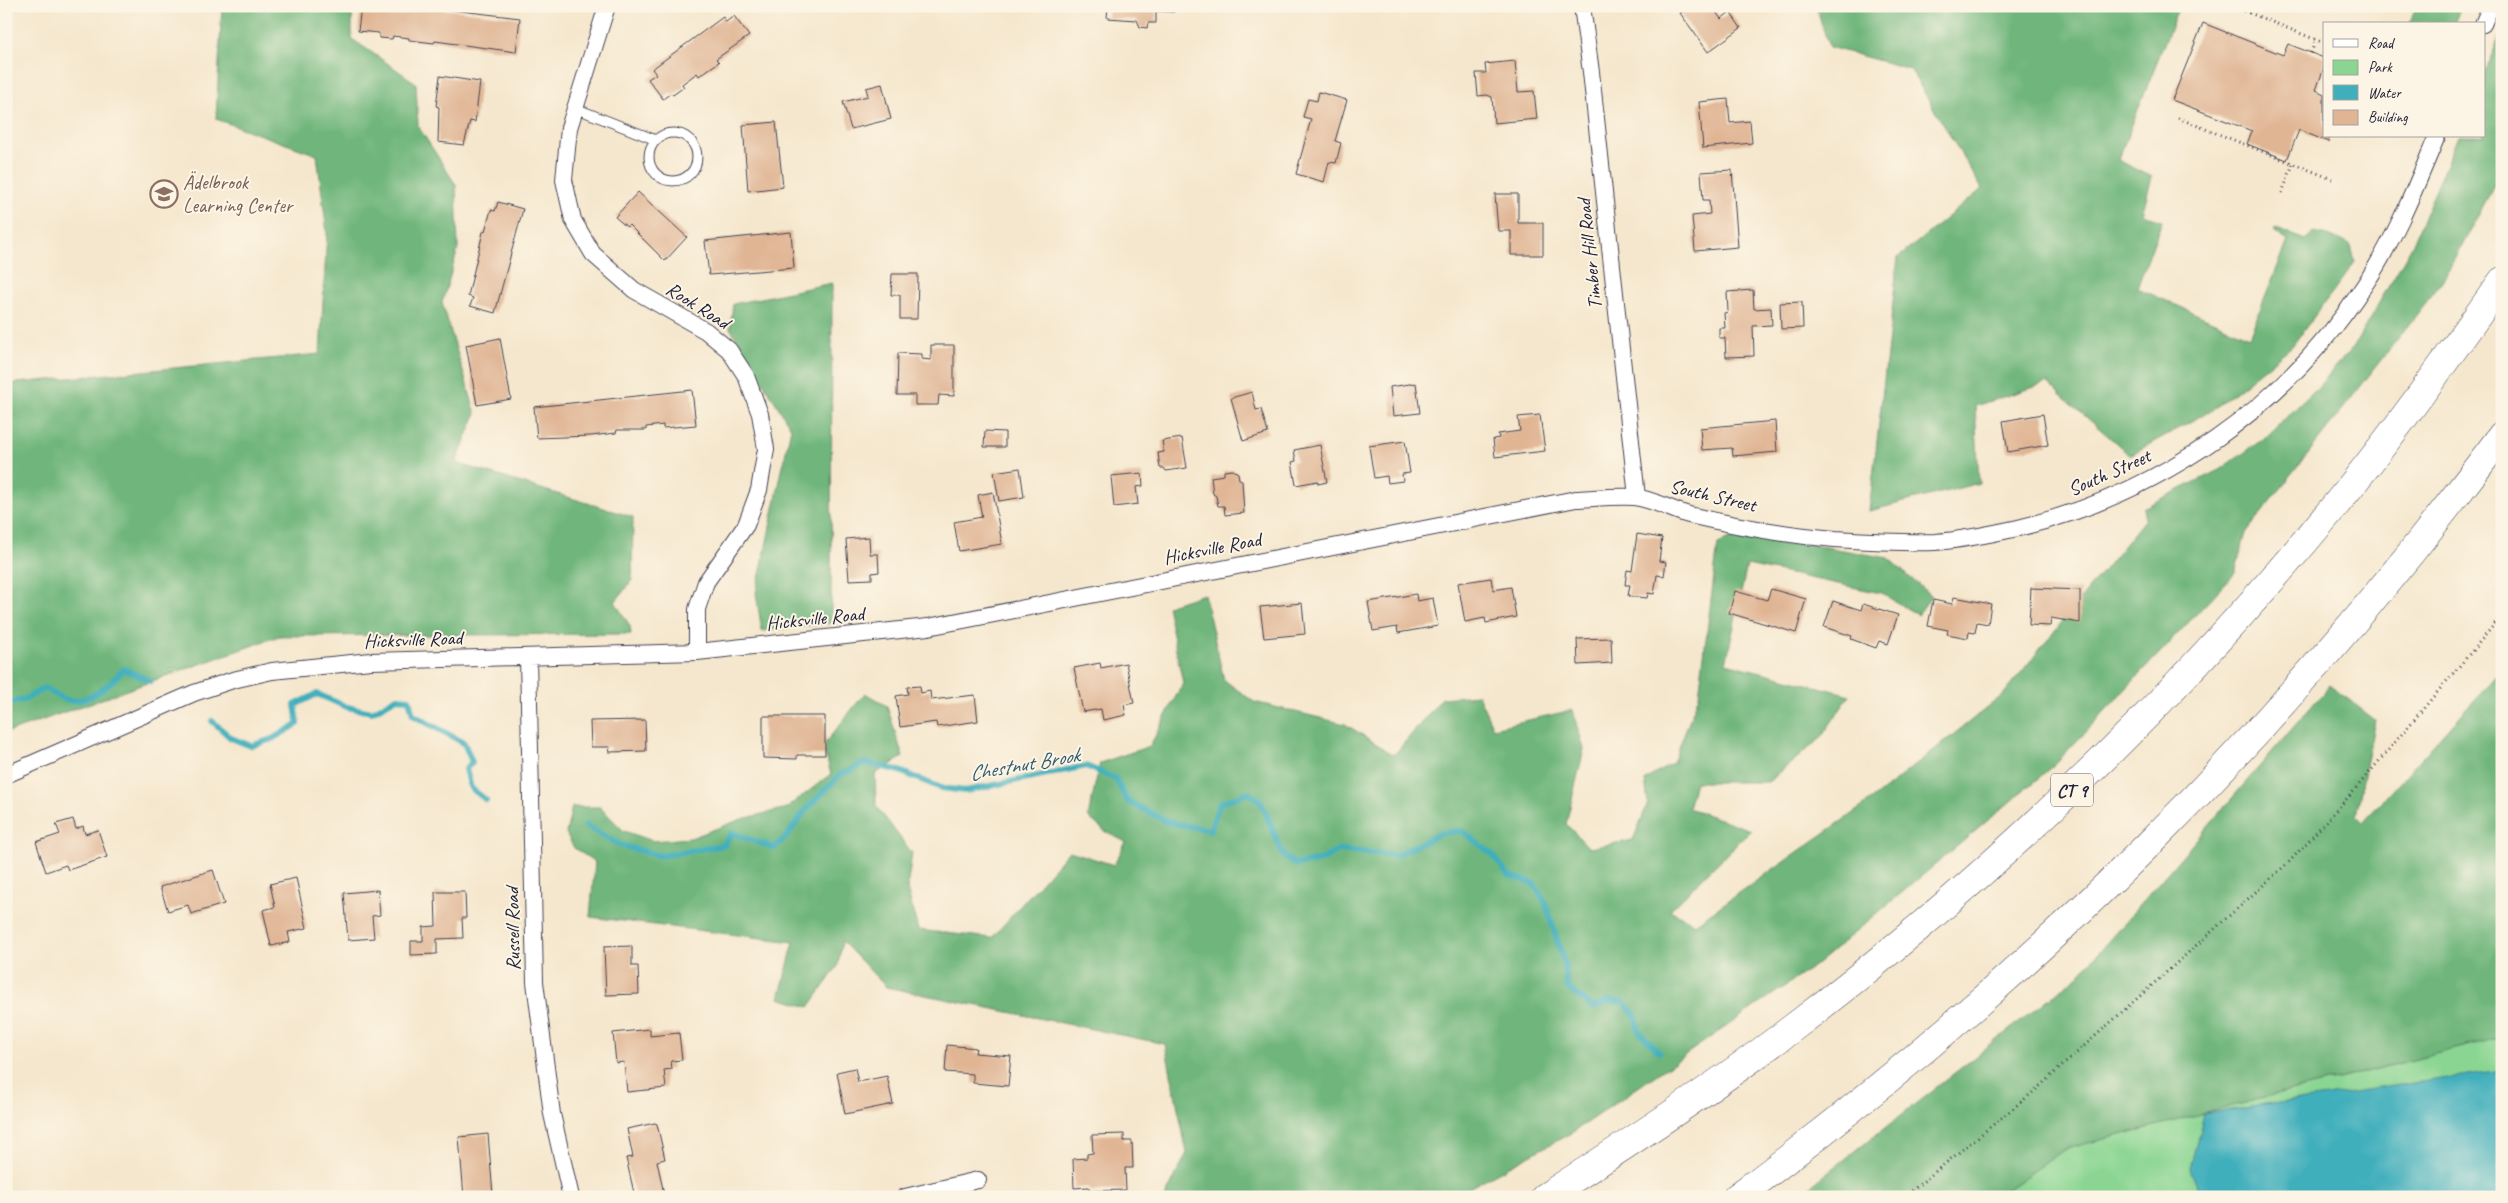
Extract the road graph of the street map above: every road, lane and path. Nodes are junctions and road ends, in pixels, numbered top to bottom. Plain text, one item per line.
1 (607, 6) edge
2 (1582, 6) edge
3 (2490, 6) edge
4 (2240, 9) dead end
5 (2484, 22) edge
6 (2316, 40) junction
7 (2323, 43) edge
8 (2311, 54) dead end
9 (575, 108) junction
10 (2178, 118) dead end
11 (2436, 138) edge
12 (656, 140) junction
13 (2293, 164) junction
14 (2332, 179) dead end
15 (2282, 193) dead end
16 (2502, 281) edge
17 (2502, 435) edge
18 (1637, 497) junction
19 (2502, 614) edge
20 (697, 652) junction
21 (528, 657) junction
22 (6, 775) edge
23 (978, 1180) dead end
24 (571, 1197) edge
25 (905, 1197) edge
26 (1545, 1197) edge
27 (1737, 1197) edge
28 (1904, 1197) edge

1 - 9 street, Rook Road
2 - 18 street, Timber Hill Road
3 - 5 street
4 - 6 path
6 - 7 path
6 - 8 path
9 - 12 lane
9 - 20 street, Rook Road
10 - 13 path
11 - 18 street, South Street
12 - 12 lane
13 - 14 path
13 - 15 path
16 - 26 highway, CT 9
17 - 27 highway
18 - 20 street, Hicksville Road
19 - 28 path
20 - 21 street, Hicksville Road
21 - 22 street, Hicksville Road
21 - 24 street, Russell Road
23 - 25 street

